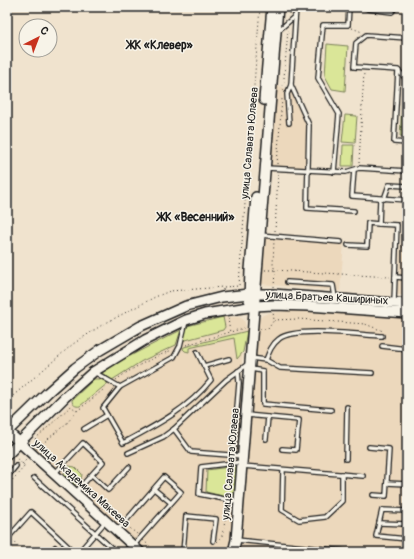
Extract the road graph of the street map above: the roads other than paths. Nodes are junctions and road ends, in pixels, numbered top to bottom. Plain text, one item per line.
1 (272, 7) edge
2 (278, 7) edge
3 (296, 7) edge
4 (349, 7) edge
5 (364, 7) edge
6 (396, 7) edge
7 (295, 16) junction
8 (276, 32) junction
9 (407, 38) edge
10 (398, 70) junction
11 (407, 80) edge
12 (291, 85) junction
13 (289, 123) dead end
14 (407, 143) edge
15 (265, 168) junction
16 (308, 170) junction
17 (354, 170) junction
18 (407, 171) edge
19 (334, 172) junction
20 (407, 186) edge
21 (382, 199) junction
22 (407, 200) edge
23 (354, 211) dead end
24 (379, 224) junction
25 (260, 235) junction
26 (341, 242) dead end
27 (348, 245) dead end
28 (395, 277) junction
29 (407, 278) edge
30 (287, 282) dead end
31 (252, 294) junction
32 (335, 298) junction
33 (394, 303) junction
34 (347, 304) junction
35 (407, 304) edge
36 (252, 306) junction
37 (407, 313) edge
38 (186, 320) junction
39 (382, 336) dead end
40 (382, 346) dead end
41 (407, 349) edge
42 (196, 352) dead end
43 (229, 359) dead end
44 (266, 360) junction
45 (250, 363) junction
46 (204, 366) junction
47 (238, 371) junction
48 (93, 372) junction
49 (372, 373) dead end
50 (120, 387) junction
51 (347, 407) dead end
52 (331, 410) dead end
53 (107, 415) junction
54 (246, 415) junction
55 (268, 417) junction
56 (84, 429) dead end
57 (174, 429) junction
58 (7, 432) edge
59 (266, 439) dead end
60 (19, 442) junction
61 (369, 447) dead end
62 (282, 449) dead end
63 (128, 453) dead end
64 (7, 455) edge
65 (239, 460) junction
66 (346, 460) dead end
67 (16, 466) dead end
68 (129, 467) dead end
69 (283, 470) junction
70 (54, 474) junction
71 (342, 474) junction
72 (92, 475) junction
73 (363, 476) dead end
74 (7, 477) edge
75 (34, 478) dead end
76 (387, 483) junction
77 (407, 484) edge
78 (154, 488) junction
79 (75, 493) junction
80 (373, 495) dead end
81 (239, 502) junction
82 (171, 503) junction
83 (407, 511) edge
84 (106, 521) junction
85 (379, 523) junction
86 (407, 524) edge
87 (117, 531) junction
88 (95, 533) junction
89 (8, 538) edge
90 (407, 539) edge
91 (236, 540) junction
92 (213, 541) dead end
93 (55, 547) dead end
94 (137, 549) edge
95 (60, 552) edge
96 (74, 552) edge
97 (79, 552) edge
98 (116, 552) edge
99 (183, 552) edge
100 (232, 552) edge
101 (354, 552) edge

1 - 31 main road, улица Салавата Юлаева
2 - 8 main road, улица Салавата Юлаева
3 - 7 lane
4 - 19 lane
5 - 6 lane
7 - 8 lane
7 - 12 lane
8 - 15 main road, улица Салавата Юлаева
9 - 10 lane
10 - 11 lane
10 - 14 lane
12 - 13 lane
12 - 16 lane
15 - 16 lane
15 - 25 main road, улица Салавата Юлаева
16 - 19 lane
16 - 23 lane
17 - 18 lane
17 - 19 lane
17 - 21 lane
20 - 21 lane
21 - 22 lane
21 - 24 lane
24 - 27 lane
24 - 28 lane
25 - 26 lane
25 - 31 main road, улица Салавата Юлаева
28 - 29 lane
28 - 33 lane
30 - 32 lane
31 - 32 main road, улица Братьев Кашириных
31 - 36 main road, улица Салавата Юлаева
31 - 58 main road, улица Братьев Кашириных
32 - 34 main road, улица Братьев Кашириных
33 - 34 main road, улица Братьев Кашириных
33 - 35 main road, улица Братьев Кашириных
34 - 36 main road, улица Братьев Кашириных
34 - 37 main road, улица Братьев Кашириных
36 - 38 main road, улица Братьев Кашириных
36 - 45 main road, улица Салавата Юлаева
38 - 48 main road, улица Братьев Кашириных
38 - 50 lane
39 - 44 lane
40 - 41 lane
42 - 46 lane
43 - 46 lane
44 - 45 lane
44 - 49 lane
45 - 47 lane
45 - 52 lane
45 - 54 main road, улица Салавата Юлаева
46 - 53 lane
47 - 57 lane
47 - 65 lane
48 - 50 lane
48 - 60 main road, улица Братьев Кашириных
50 - 53 lane
51 - 66 lane
53 - 56 lane
54 - 55 lane
54 - 65 main road, улица Салавата Юлаева
55 - 59 lane
55 - 62 lane
57 - 63 lane
57 - 65 lane
58 - 60 main road, улица Академика Макеева
60 - 64 main road, улица Братьев Кашириных
60 - 70 main road, улица Академика Макеева
61 - 76 lane
65 - 69 lane
65 - 81 main road, улица Салавата Юлаева
65 - 81 lane
67 - 74 lane
68 - 72 lane
69 - 71 lane
69 - 71 lane
70 - 72 lane
70 - 79 main road, улица Академика Макеева
71 - 73 lane
72 - 79 lane
75 - 88 lane
76 - 77 lane
76 - 80 lane
78 - 82 lane
78 - 82 lane
78 - 87 lane
79 - 84 main road, улица Академика Макеева
81 - 91 main road, улица Салавата Юлаева
82 - 94 lane
83 - 85 lane
84 - 87 main road, улица Академика Макеева
84 - 88 lane
85 - 86 lane
85 - 90 lane
87 - 94 main road, улица Академика Макеева
88 - 97 lane
88 - 98 lane
89 - 96 lane
91 - 100 main road, улица Салавата Юлаева
91 - 101 lane
92 - 99 lane
93 - 95 lane

